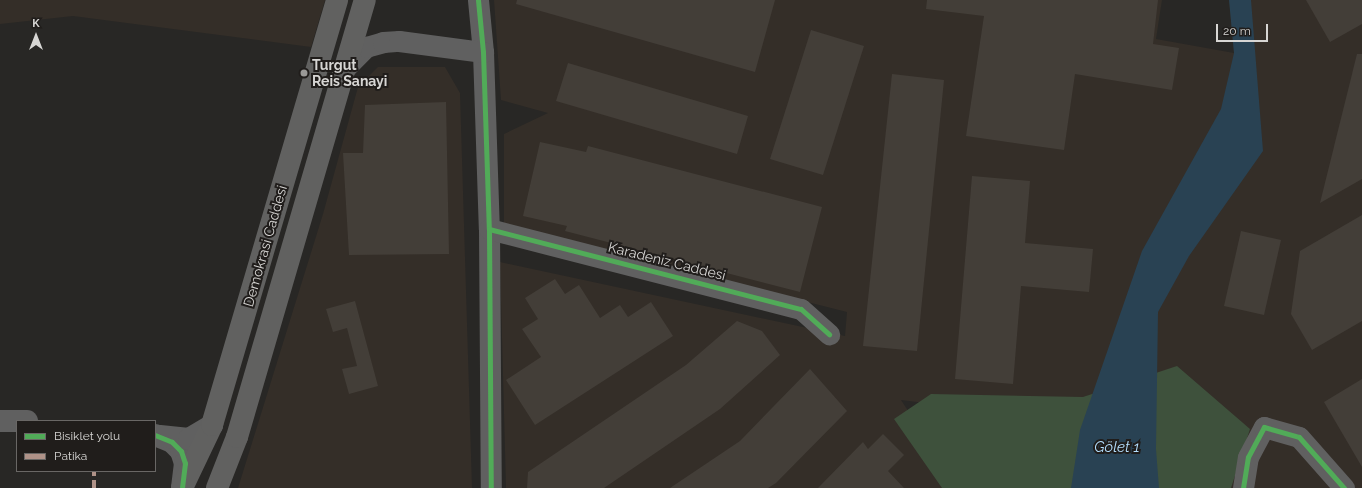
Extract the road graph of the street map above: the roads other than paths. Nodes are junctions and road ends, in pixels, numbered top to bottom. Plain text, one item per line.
1 (338, 0) edge
2 (365, 0) edge
3 (478, 0) edge
4 (483, 52) junction
5 (343, 70) junction
6 (489, 229) junction
7 (829, 334) dead end
8 (0, 421) edge
9 (16, 421) edge
10 (212, 425) junction
11 (156, 435) edge
12 (156, 435) edge
13 (182, 487) edge
14 (204, 488) edge
15 (217, 488) edge
16 (491, 488) edge
17 (1243, 488) edge
18 (1344, 488) edge

1 - 10 main road, Demokrasi Caddesi
2 - 5 main road, Demokrasi Caddesi
3 - 4 street
4 - 5 street
4 - 6 street
5 - 15 main road, Demokrasi Caddesi
6 - 7 street, Karadeniz Caddesi
6 - 16 street
8 - 9 street
10 - 11 street
10 - 13 main road, Demokrasi Caddesi
10 - 14 main road
12 - 13 street
17 - 18 street

